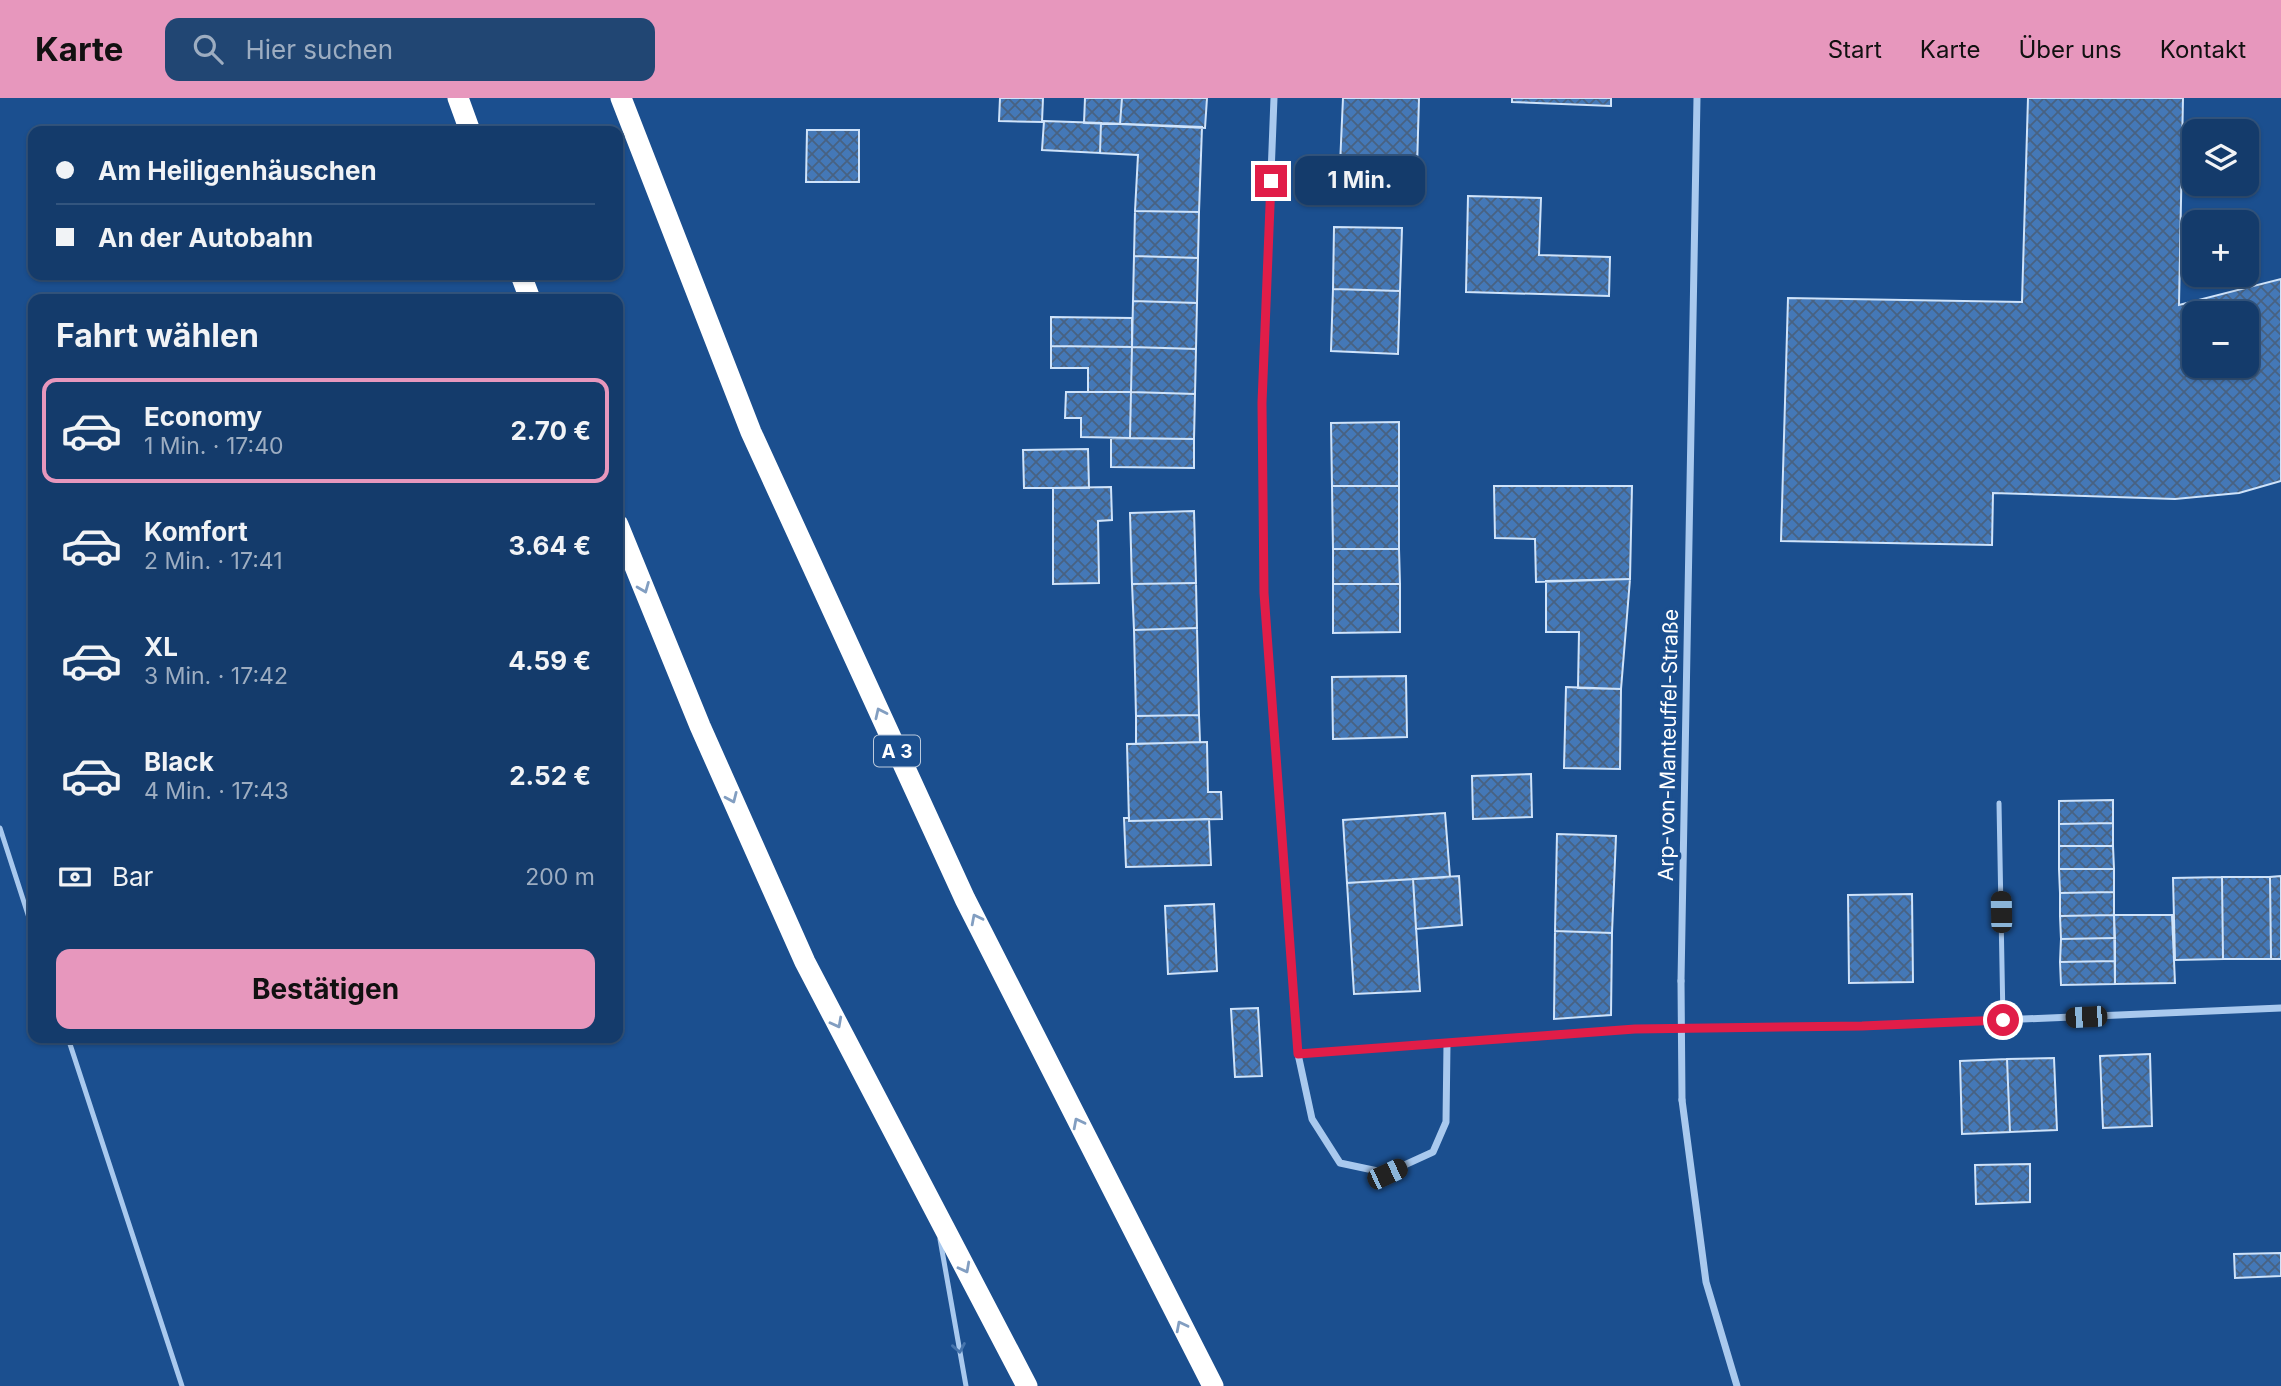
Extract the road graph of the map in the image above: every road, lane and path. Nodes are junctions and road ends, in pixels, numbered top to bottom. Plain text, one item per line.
1 (458, 98) edge
2 (621, 98) edge
3 (1274, 98) edge
4 (1697, 98) edge
5 (468, 126) edge
6 (623, 537) edge
7 (1998, 803) dead end
8 (0, 828) edge
9 (28, 915) edge
10 (2281, 1008) edge
11 (2003, 1020) junction
12 (70, 1043) edge
13 (1447, 1044) junction
14 (1298, 1054) junction
15 (934, 1209) junction
16 (182, 1386) edge
17 (966, 1386) edge
18 (1027, 1386) edge
19 (1213, 1386) edge
20 (1737, 1386) edge

1 - 5 highway
19 -> 2 highway, A 3
3 - 14 street
4 - 20 street, Arp-von-Manteuffel-Straße, bridge
6 -> 15 highway
7 - 11 lane
8 - 9 lane
10 - 11 street
11 - 13 street
12 - 16 lane
13 - 14 street
13 - 14 street
15 -> 17 lane
15 -> 18 highway

